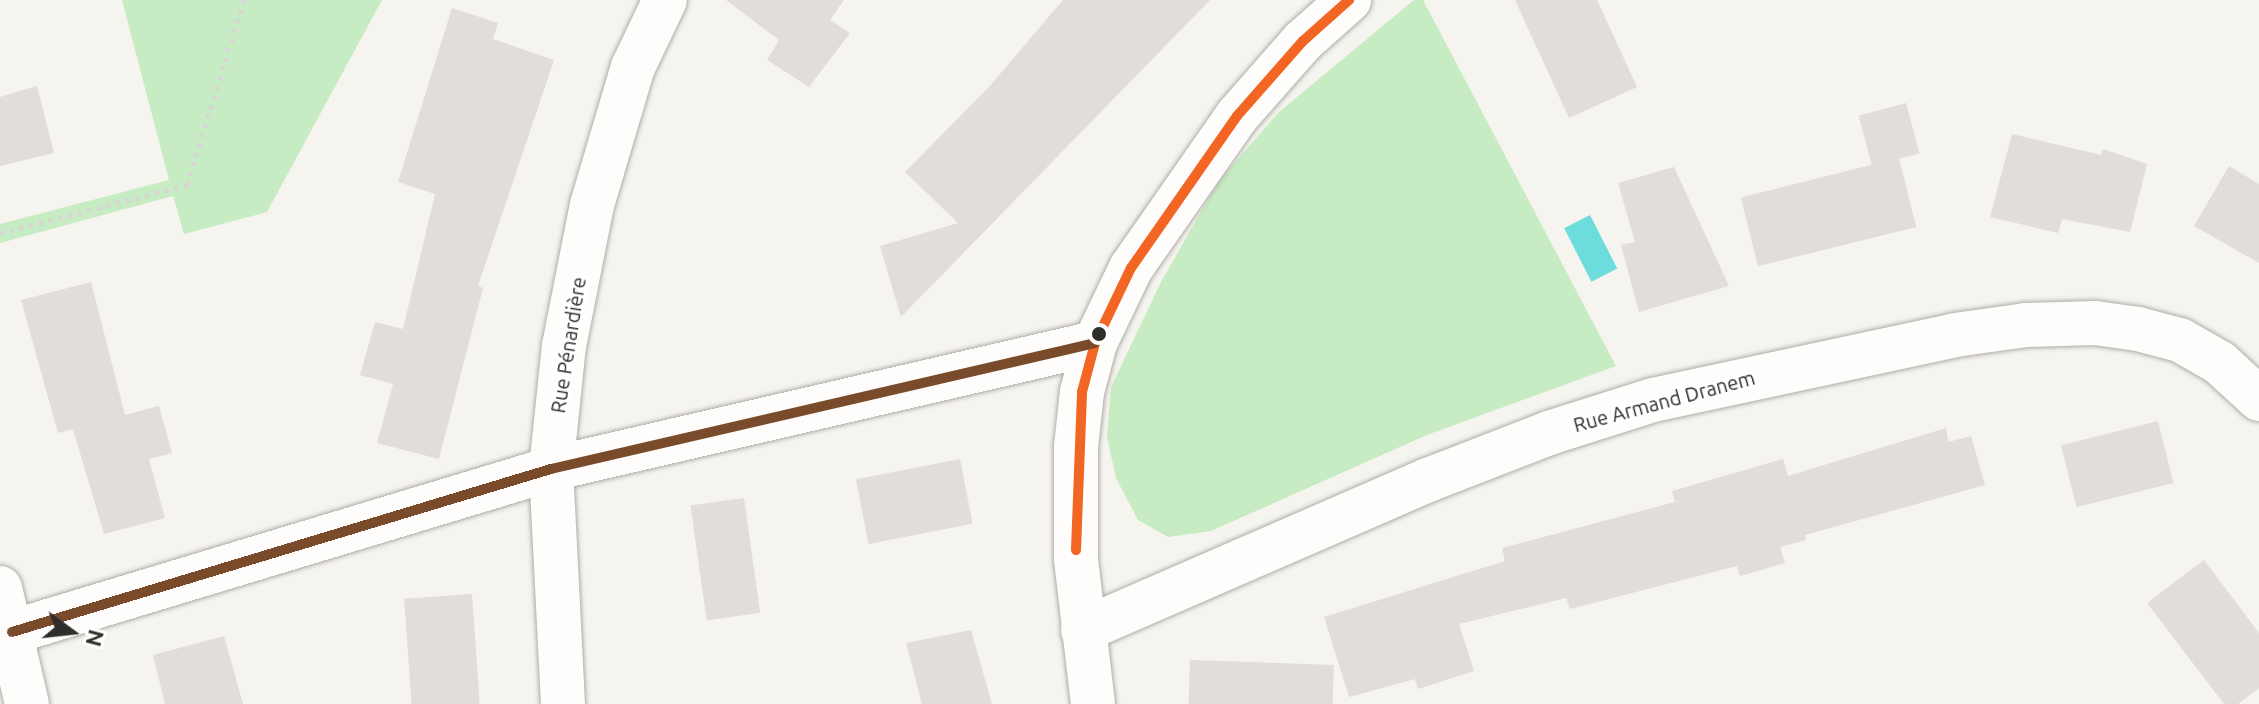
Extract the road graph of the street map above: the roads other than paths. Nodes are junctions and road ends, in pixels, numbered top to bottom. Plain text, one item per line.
1 (665, 0) edge
2 (1349, 0) edge
3 (1095, 343) junction
4 (2259, 399) edge
5 (551, 469) junction
6 (0, 588) edge
7 (1083, 630) junction
8 (12, 632) junction
9 (27, 704) edge
10 (563, 704) edge
11 (1093, 704) edge

1 - 5 street, Rue Pénardière
2 - 3 street
3 - 5 street
3 - 7 street
4 - 7 street, Rue Armand Dranem
5 - 8 street
5 - 10 street, Rue Pénardière
6 - 8 street
7 - 11 street
8 - 9 street

